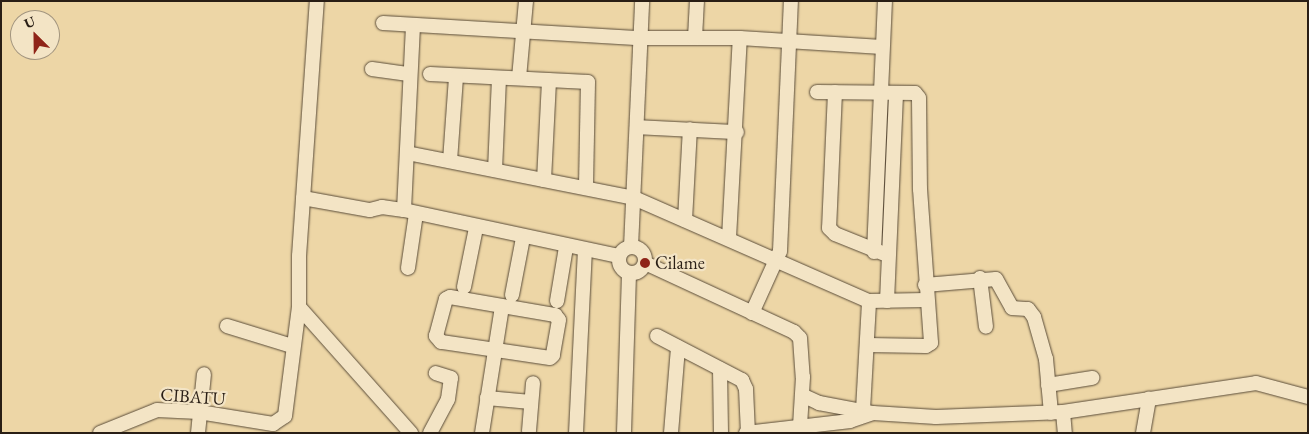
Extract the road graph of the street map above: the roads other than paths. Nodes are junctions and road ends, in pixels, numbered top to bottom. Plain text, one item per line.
1 (317, 1) edge
2 (526, 1) edge
3 (642, 1) edge
4 (697, 1) edge
5 (792, 1) edge
6 (885, 1) edge
7 (383, 22) dead end
8 (413, 25) junction
9 (523, 31) junction
10 (641, 38) junction
11 (695, 38) junction
12 (740, 38) junction
13 (790, 40) junction
14 (882, 46) junction
15 (372, 69) dead end
16 (409, 74) junction
17 (430, 74) dead end
18 (456, 77) junction
19 (499, 78) junction
20 (519, 78) junction
21 (549, 80) junction
22 (817, 92) dead end
23 (835, 92) junction
24 (896, 93) junction
25 (880, 94) junction
26 (895, 110) junction
27 (637, 127) junction
28 (690, 129) junction
29 (737, 132) junction
30 (407, 153) junction
31 (450, 161) junction
32 (495, 170) junction
33 (544, 180) junction
34 (586, 188) junction
35 (303, 193) junction
36 (634, 198) junction
37 (410, 212) junction
38 (685, 220) junction
39 (476, 228) junction
40 (523, 238) junction
41 (729, 238) junction
42 (566, 247) junction
43 (631, 247) junction
44 (585, 251) junction
45 (881, 253) junction
46 (619, 256) junction
47 (778, 259) junction
48 (645, 264) junction
49 (408, 268) dead end
50 (629, 273) junction
51 (980, 278) junction
52 (926, 285) junction
53 (464, 287) dead end
54 (512, 295) dead end
55 (926, 300) junction
56 (556, 301) dead end
57 (869, 301) junction
58 (887, 301) junction
59 (502, 306) junction
60 (299, 307) junction
61 (752, 313) junction
62 (227, 326) dead end
63 (986, 327) dead end
64 (657, 336) dead end
65 (868, 345) junction
66 (292, 346) junction
67 (678, 347) junction
68 (494, 350) junction
69 (720, 369) junction
70 (436, 373) dead end
71 (204, 374) dead end
72 (1092, 378) dead end
73 (532, 383) dead end
74 (1048, 385) junction
75 (804, 396) junction
76 (1308, 397) edge
77 (487, 398) junction
78 (1148, 399) junction
79 (531, 402) junction
80 (199, 412) junction
81 (868, 412) junction
82 (1057, 413) junction
83 (800, 426) junction
84 (529, 431) dead end
85 (100, 433) edge
86 (198, 433) edge
87 (411, 433) edge
88 (430, 433) edge
89 (482, 433) edge
90 (576, 433) edge
91 (624, 433) edge
92 (671, 433) edge
93 (720, 433) edge
94 (747, 433) edge
95 (1065, 433) edge
96 (1143, 433) edge

1 - 35 street
2 - 9 street
3 - 10 street
4 - 11 street
5 - 13 street
6 - 14 street
7 - 8 street
8 - 9 street
8 - 16 street
9 - 10 street
9 - 20 street
10 - 11 street
10 - 27 street
11 - 12 street
12 - 13 street
12 - 29 street
13 - 14 street
13 - 47 street
14 - 25 street
15 - 16 street
16 - 30 street
17 - 18 street
18 - 19 street
18 - 31 street
19 - 20 street
19 - 32 street
20 - 21 street
21 - 33 street
21 - 34 street
22 - 23 street
23 - 25 street
23 - 45 street
24 - 25 street
24 - 26 street
24 - 52 street
25 - 26 street
25 - 45 street
26 - 45 street
27 - 28 street
27 - 36 street
28 - 29 street
28 - 38 street
29 - 41 street
30 - 31 street
30 - 37 street
31 - 32 street
32 - 33 street
33 - 34 street
34 - 36 street
35 - 37 street
35 - 60 street
36 - 38 street
36 - 43 street
37 - 39 street
37 - 49 street
38 - 41 street
39 - 40 street
39 - 53 street
40 - 42 street
40 - 54 street
41 - 47 street
42 - 44 street
42 - 56 street
43 - 46 street
43 - 48 street
44 - 46 street
44 - 90 street
45 - 58 street
46 - 50 street
47 - 57 street
47 - 61 street
48 - 50 street
48 - 61 street
50 - 91 street
51 - 52 street
51 - 63 street
51 - 74 street
52 - 55 street
55 - 58 street
55 - 65 street
57 - 58 street
57 - 65 street
59 - 68 street
59 - 68 street
59 - 68 street
60 - 66 street
60 - 87 street
61 - 75 street
62 - 66 street
64 - 67 street
65 - 81 street
66 - 80 street, CIBATU
67 - 69 street
67 - 92 street
68 - 77 street
69 - 93 street
69 - 94 street
70 - 88 street
71 - 80 street
72 - 74 street
73 - 79 street
74 - 82 street
75 - 81 street
75 - 83 street
76 - 78 street
77 - 79 street
77 - 89 street
78 - 82 street
78 - 96 street
79 - 84 street
80 - 85 street, CIBATU
80 - 86 street
81 - 82 street
81 - 83 street
82 - 95 street
83 - 94 street

